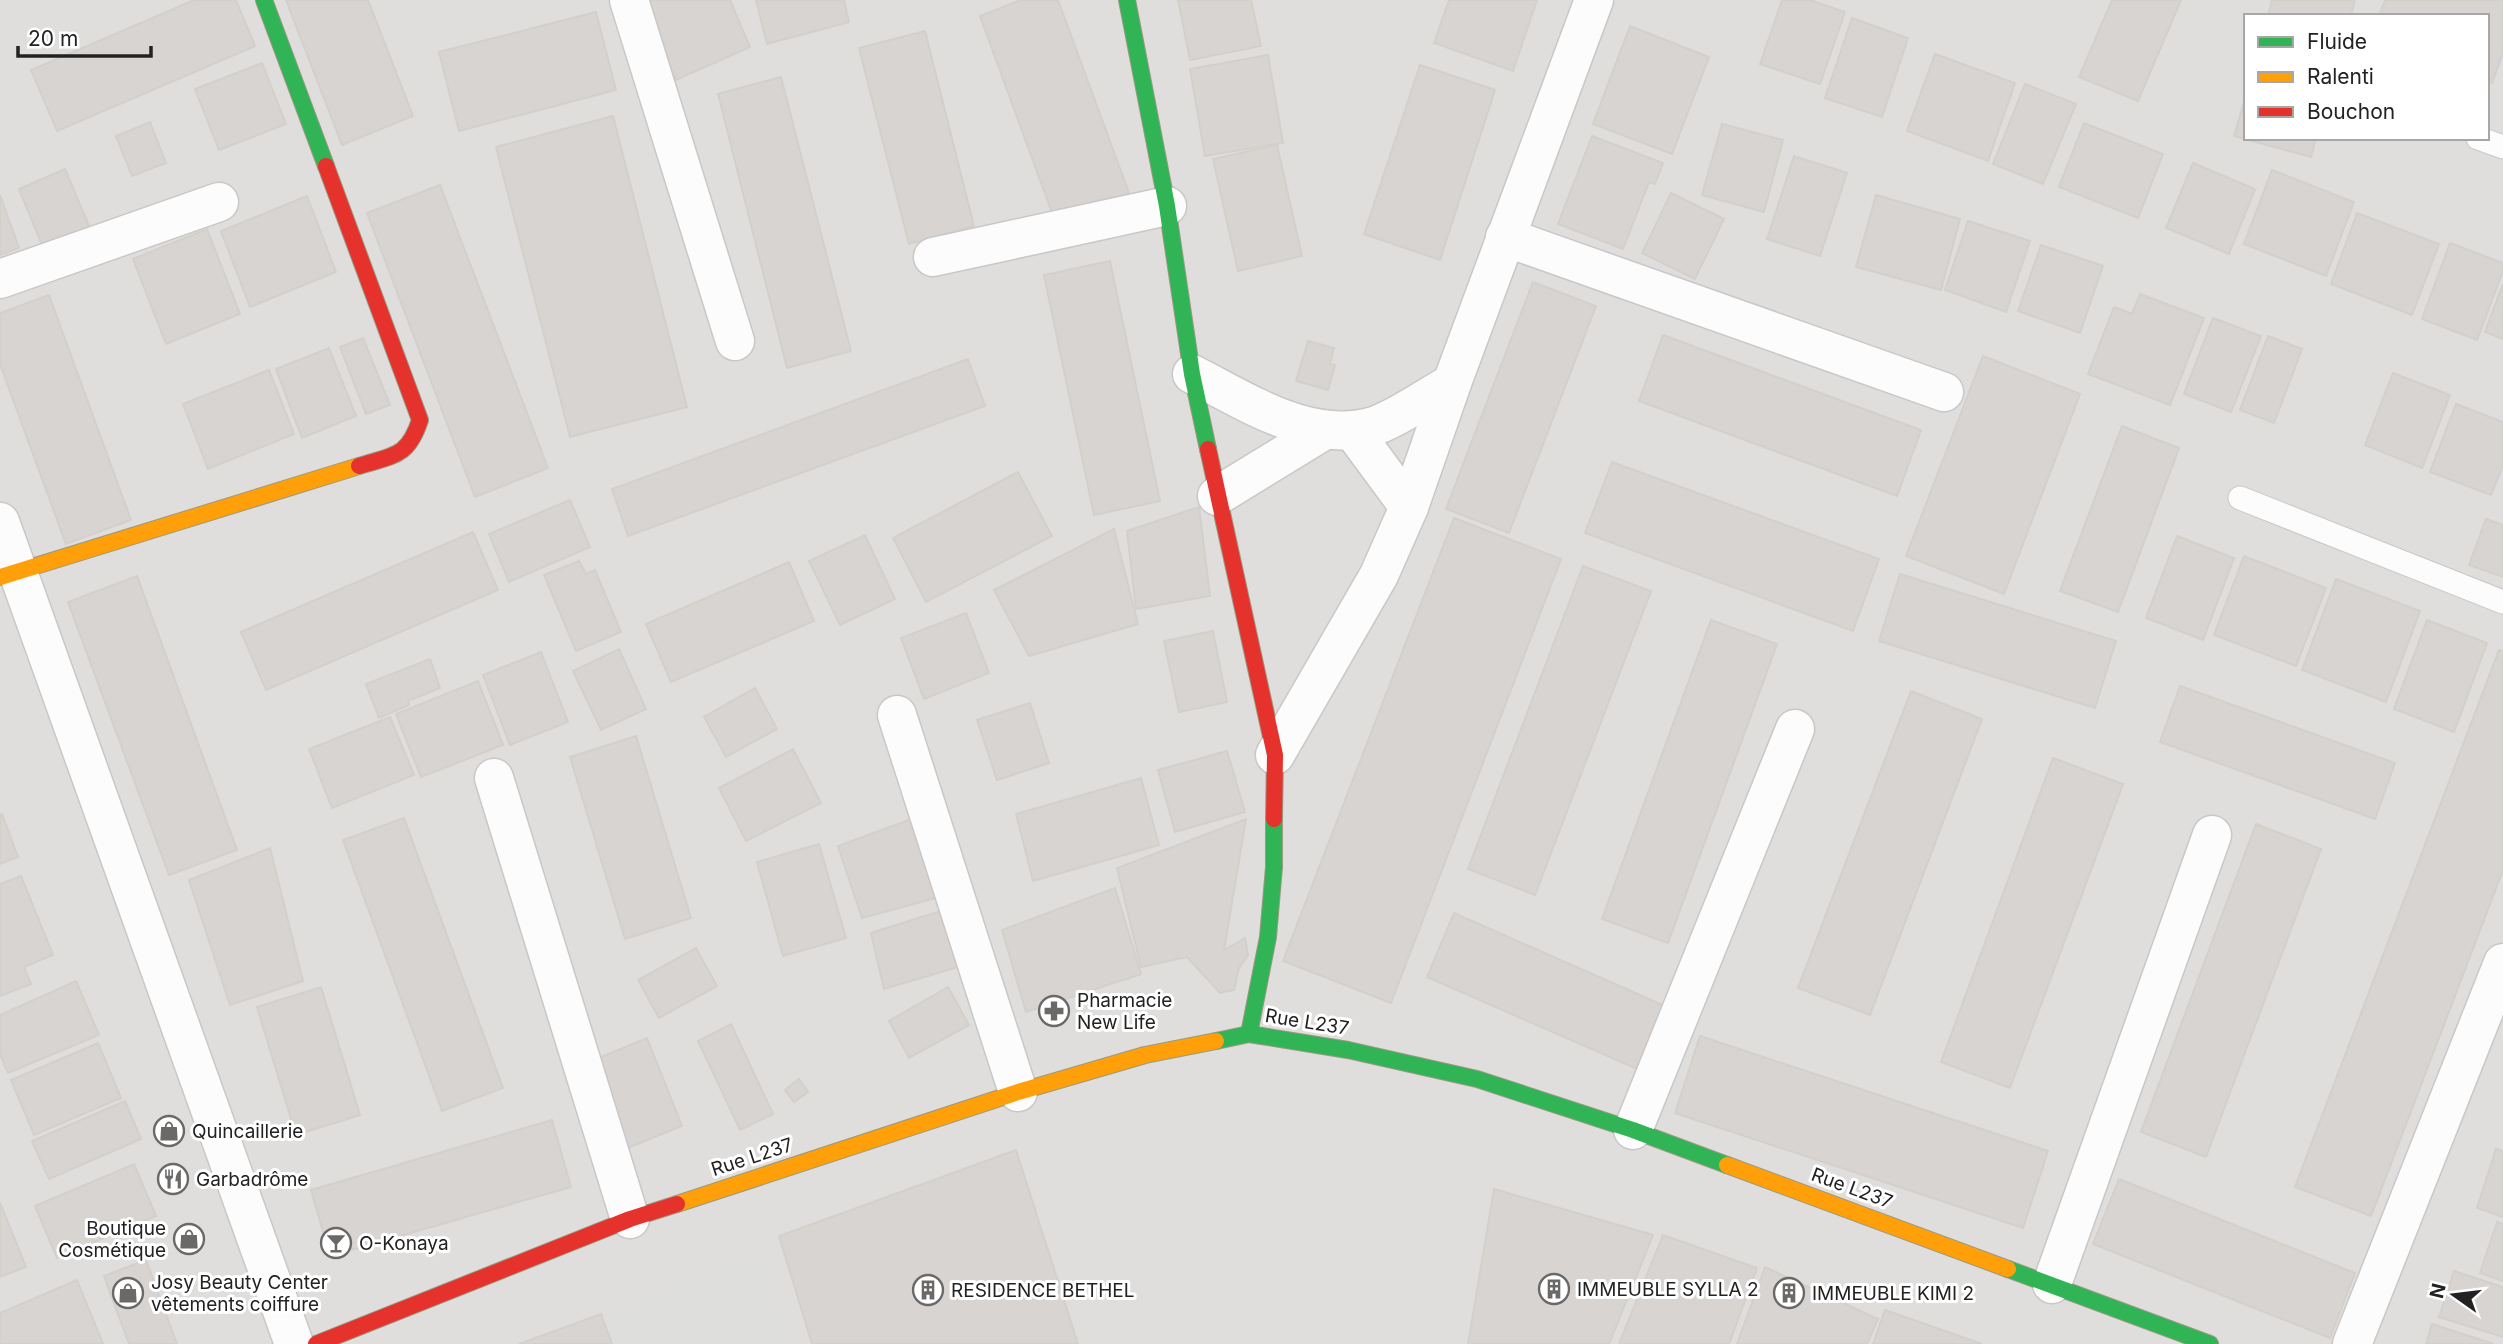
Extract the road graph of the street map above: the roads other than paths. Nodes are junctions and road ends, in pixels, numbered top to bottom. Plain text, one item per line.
1 (264, 0) edge
2 (629, 0) edge
3 (1127, 0) edge
4 (1594, 0) edge
5 (2483, 140) edge
6 (2503, 148) edge
7 (219, 202) dead end
8 (1167, 206) junction
9 (1505, 237) junction
10 (933, 257) dead end
11 (0, 279) edge
12 (734, 341) dead end
13 (1192, 374) junction
14 (1452, 383) junction
15 (1944, 392) dead end
16 (1338, 431) junction
17 (1217, 496) junction
18 (2240, 499) dead end
19 (1409, 507) junction
20 (0, 522) edge
21 (9, 575) edge
22 (2503, 602) edge
23 (897, 715) dead end
24 (1794, 729) dead end
25 (1275, 755) junction
26 (494, 778) dead end
27 (2212, 835) dead end
28 (2503, 963) edge
29 (1249, 1034) junction
30 (1018, 1092) junction
31 (1633, 1130) junction
32 (630, 1219) junction
33 (2052, 1284) junction
34 (294, 1344) edge
35 (316, 1344) edge
36 (2210, 1344) edge
37 (2352, 1344) edge

1 - 21 street
2 - 12 street
3 - 8 street
4 - 9 street
5 - 6 lane
7 - 11 street
8 - 10 street
8 - 13 street
9 - 14 street
9 - 15 street
13 - 16 street
13 - 17 street
14 - 16 street
14 - 19 street
16 - 17 street
16 - 19 street
17 - 25 street
18 - 22 lane
19 - 25 street
20 - 21 street
21 - 34 street
23 - 30 street
24 - 31 street
25 - 29 street
26 - 32 street
27 - 33 street
28 - 37 street
29 - 30 street, Rue L237
29 - 31 street, Rue L237
30 - 32 street, Rue L237
31 - 33 street, Rue L237
32 - 35 street, Rue L237
33 - 36 street, Rue L237

